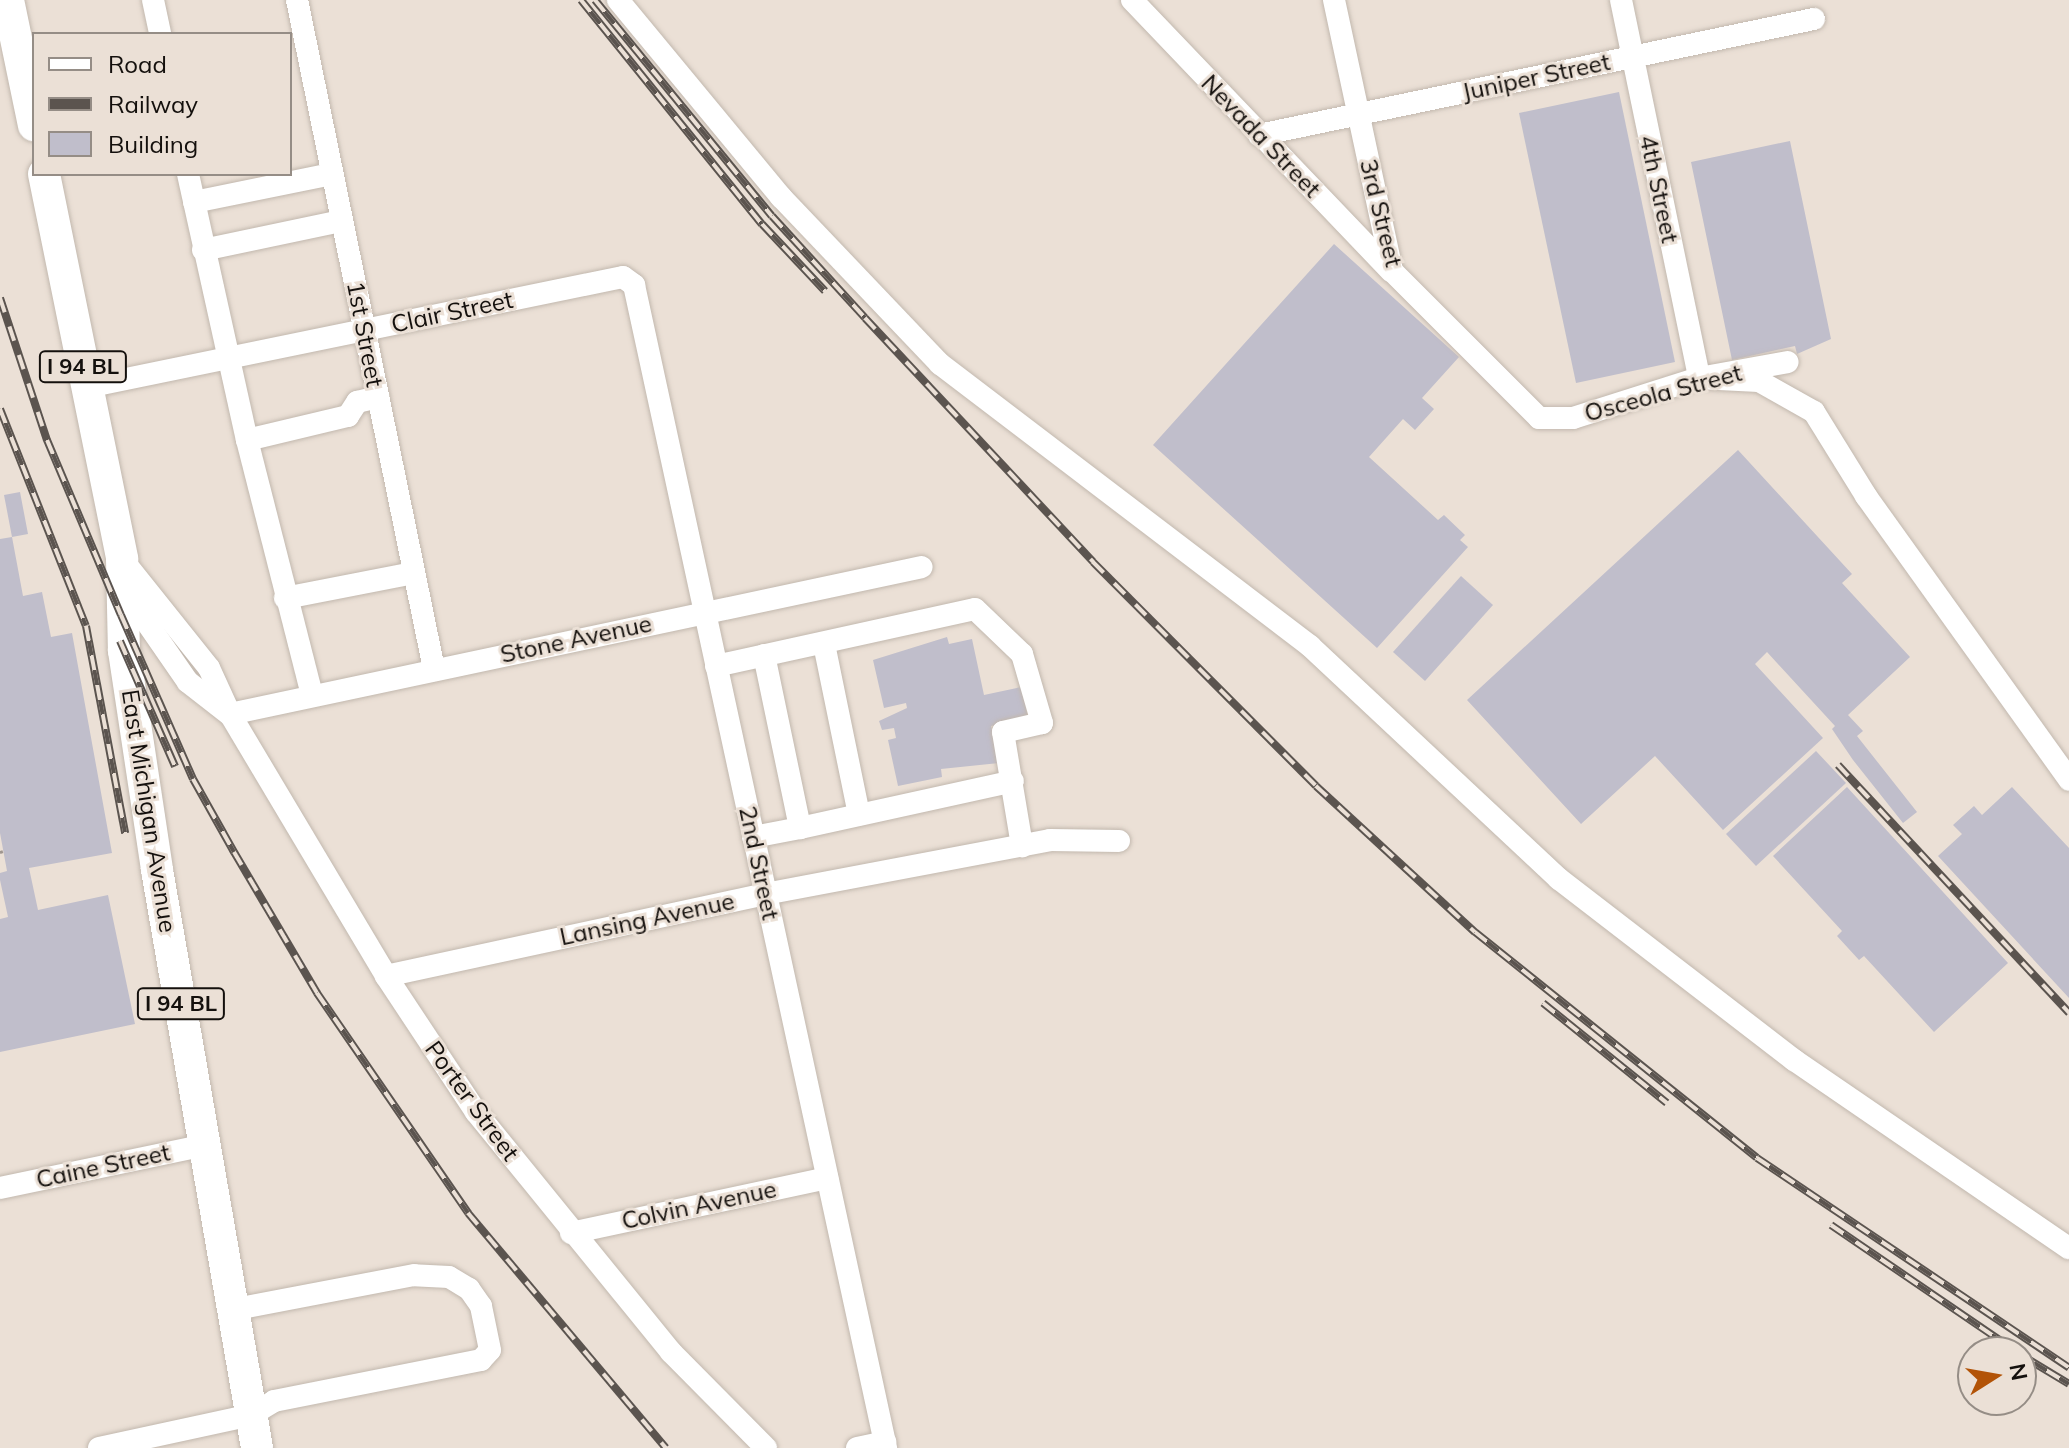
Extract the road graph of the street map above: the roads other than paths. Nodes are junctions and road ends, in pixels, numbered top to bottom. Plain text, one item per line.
1 (8, 0) edge
2 (153, 0) edge
3 (297, 0) edge
4 (618, 0) edge
5 (1132, 0) edge
6 (1334, 0) edge
7 (1621, 0) edge
8 (1814, 19) dead end
9 (160, 32) edge
10 (1632, 56) junction
11 (32, 115) edge
12 (1357, 115) junction
13 (1259, 135) junction
14 (332, 174) junction
15 (44, 176) edge
16 (188, 176) edge
17 (194, 202) junction
18 (341, 221) junction
19 (203, 250) junction
20 (1392, 271) junction
21 (630, 280) joint
22 (366, 329) junction
23 (227, 358) junction
24 (1788, 362) dead end
25 (1699, 378) junction
26 (87, 387) junction
27 (378, 397) junction
28 (1539, 418) joint
29 (247, 440) junction
30 (122, 559) junction
31 (922, 567) dead end
32 (414, 573) junction
33 (285, 598) junction
34 (708, 612) junction
35 (824, 644) junction
36 (764, 655) junction
37 (716, 666) junction
38 (434, 669) junction
39 (312, 695) junction
40 (230, 714) junction
41 (2069, 780) edge
42 (1013, 781) junction
43 (859, 814) junction
44 (800, 828) junction
45 (753, 837) junction
46 (1119, 841) dead end
47 (1022, 846) junction
48 (765, 894) junction
49 (386, 976) junction
50 (206, 1145) junction
51 (827, 1178) junction
52 (0, 1188) edge
53 (571, 1233) junction
54 (2069, 1248) edge
55 (235, 1309) junction
56 (251, 1415) junction
57 (885, 1445) edge
58 (99, 1448) edge
59 (257, 1448) edge
60 (766, 1448) edge
61 (857, 1448) edge

1 - 11 highway
2 - 9 street
3 - 14 street, 1st Street
4 - 54 street
5 - 13 street, Nevada Street
6 - 12 street, 3rd Street
7 - 10 street, 4th Street
8 - 10 street, Juniper Street
10 - 12 street, Juniper Street
10 - 25 street, 4th Street
12 - 13 street, Juniper Street
12 - 20 street, 3rd Street
13 - 20 street, Nevada Street
14 - 17 street
14 - 18 street, 1st Street
15 - 26 highway, East Michigan Avenue / I 94 BL
16 - 17 street
17 - 19 street
18 - 19 street
18 - 22 street, 1st Street
19 - 23 street
20 - 28 street, 3rd Street
21 - 22 street, Clair Street
21 - 34 street, 2nd Street
22 - 23 street, Clair Street
22 - 27 street, 1st Street
23 - 26 street, Clair Street
23 - 29 street
24 - 25 street, Osceola Street
25 - 28 street, Osceola Street
25 - 41 street
26 - 30 highway, East Michigan Avenue / I 94 BL
27 - 29 street
27 - 32 street, 1st Street
29 - 33 street
30 - 40 street, Porter Street
30 - 50 highway, East Michigan Avenue / I 94 BL
31 - 34 street, Stone Avenue
32 - 33 street
32 - 38 street, 1st Street
33 - 39 street
34 - 37 street, 2nd Street
34 - 38 street, Stone Avenue
35 - 36 street
35 - 42 street
35 - 43 street
36 - 37 street
36 - 44 street
37 - 45 street, 2nd Street
38 - 39 street, Stone Avenue
39 - 40 street, Stone Avenue
40 - 49 street, Porter Street
42 - 43 street
42 - 47 street
43 - 44 street
44 - 45 street
45 - 48 street, 2nd Street
46 - 47 street, Lansing Avenue
47 - 48 street, Lansing Avenue
48 - 49 street, Lansing Avenue
48 - 51 street, 2nd Street
49 - 53 street, Porter Street
50 - 52 street, Caine Street
50 - 55 highway, East Michigan Avenue / I 94 BL
51 - 53 street, Colvin Avenue
51 - 57 street, 2nd Street
53 - 60 street, Porter Street
55 - 56 highway, East Michigan Avenue / I 94 BL
55 - 56 street
56 - 58 street
56 - 59 highway, East Michigan Avenue / I 94 BL
57 - 61 street

